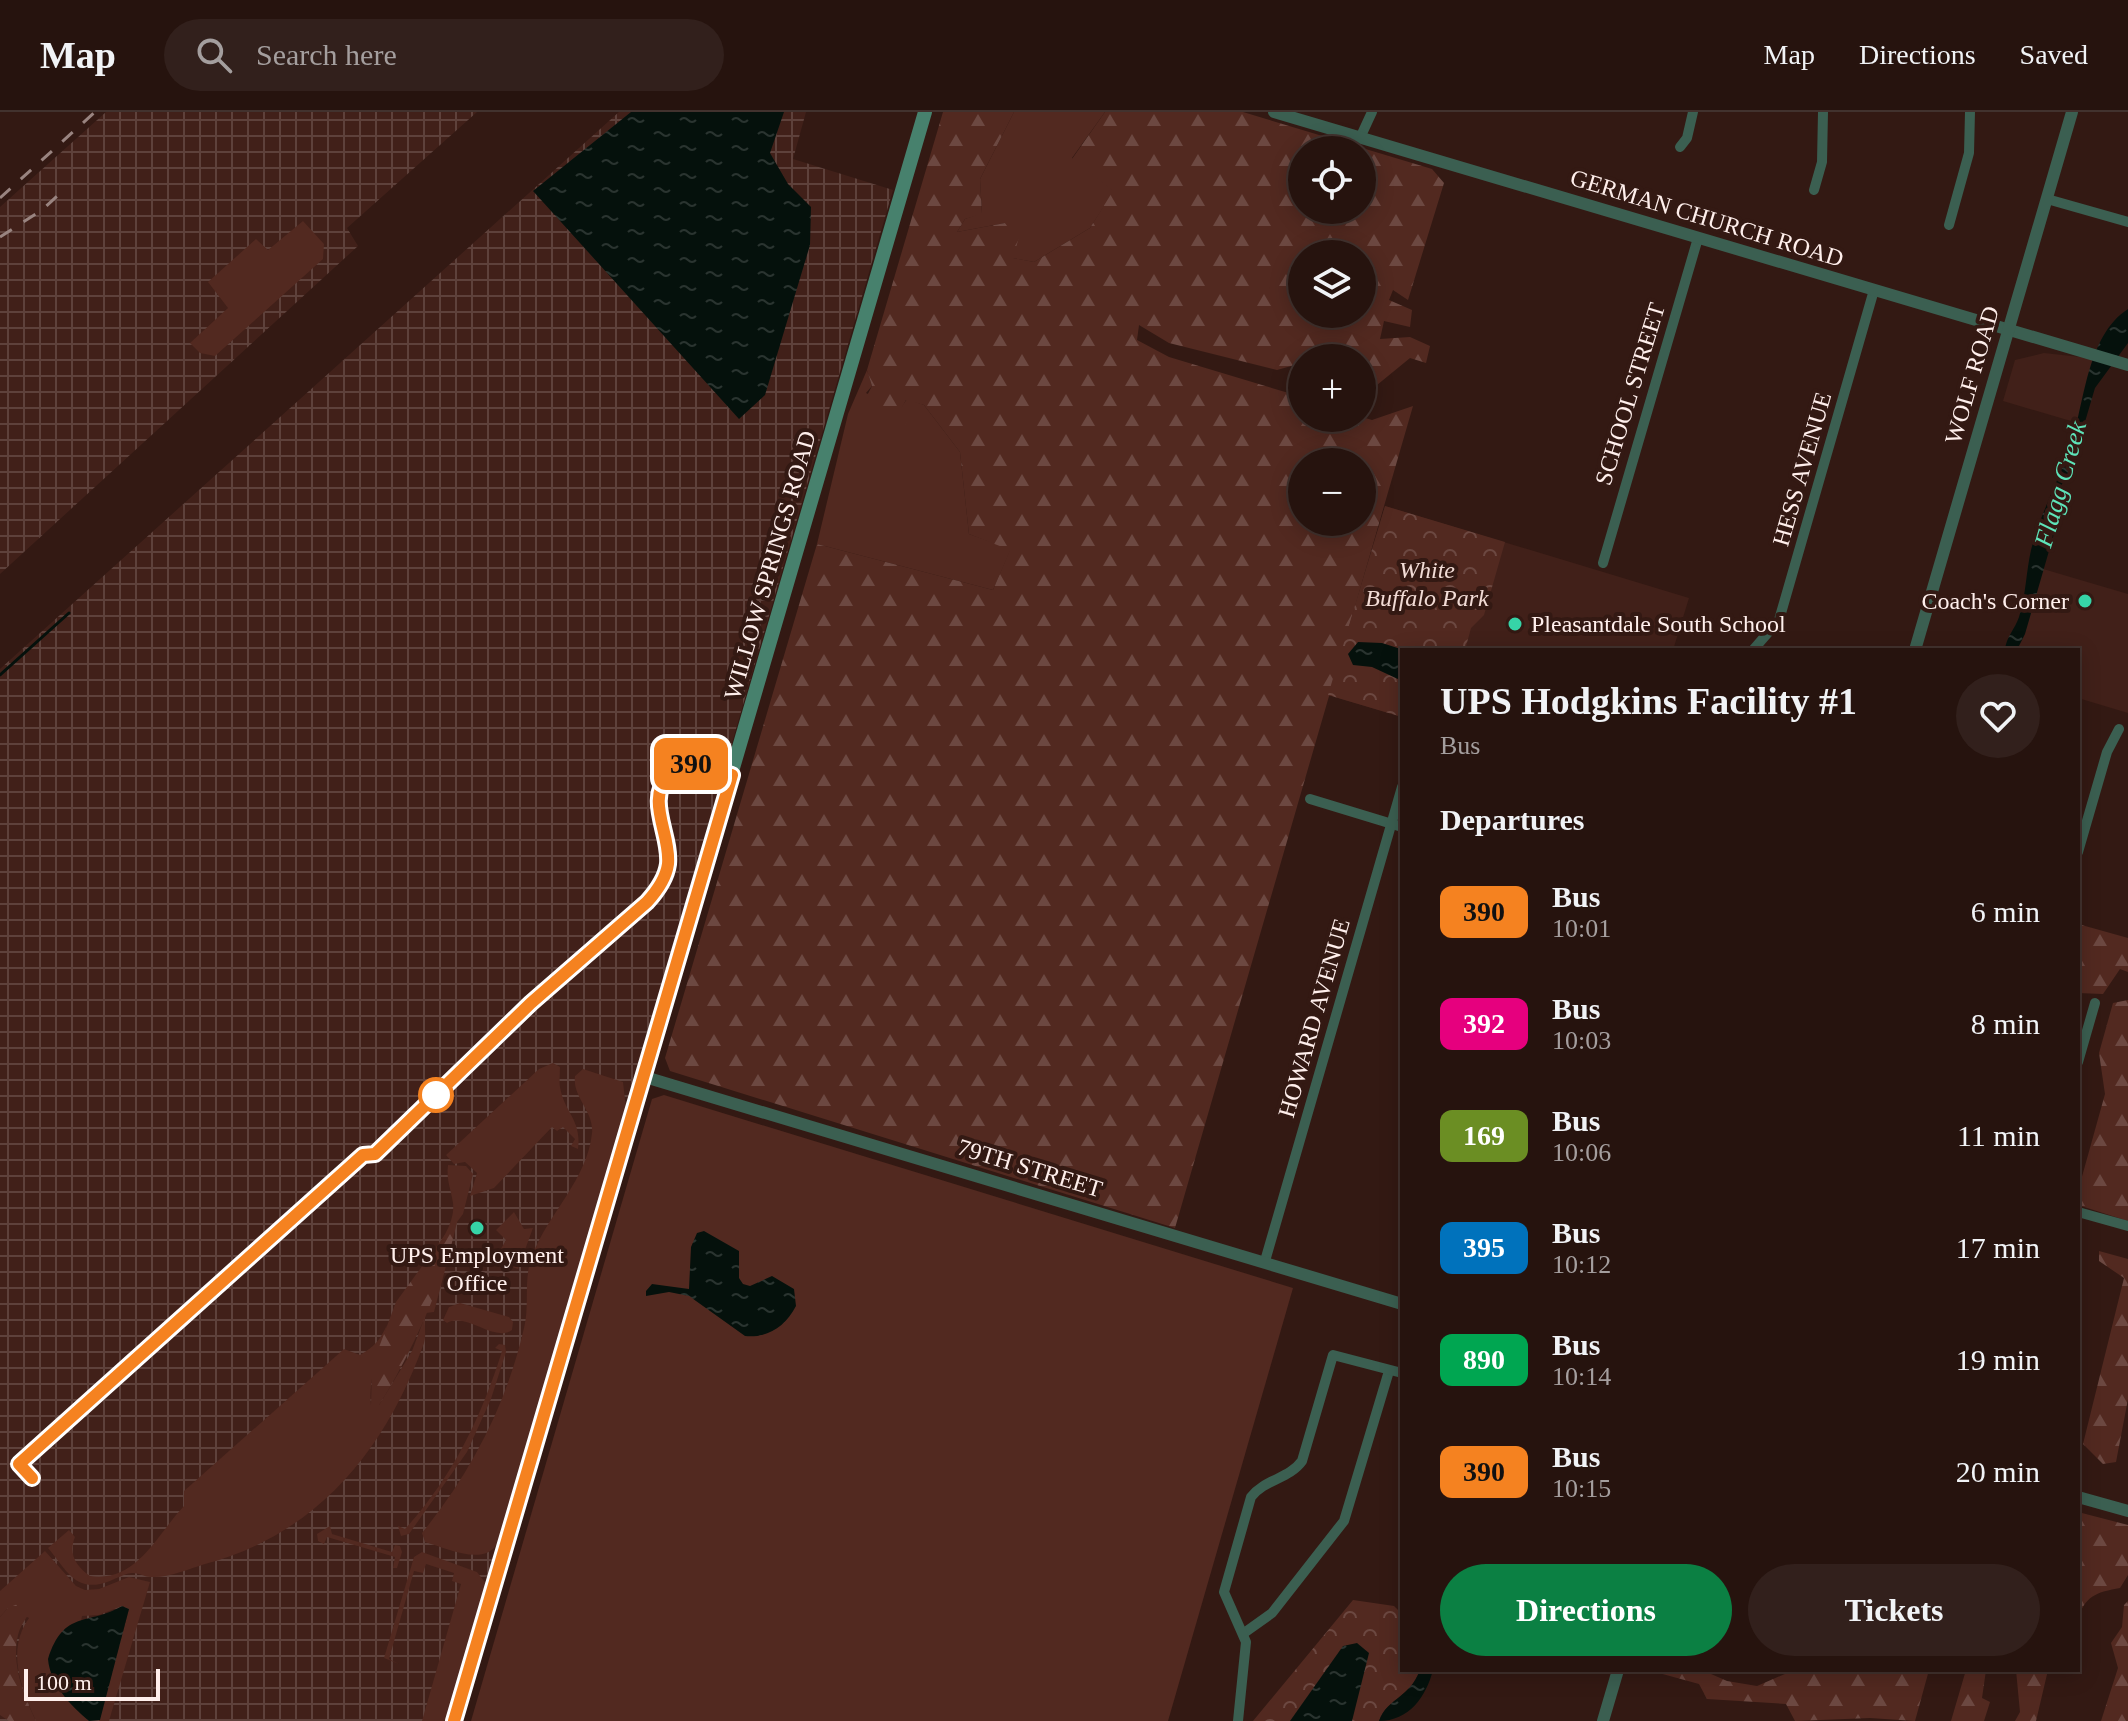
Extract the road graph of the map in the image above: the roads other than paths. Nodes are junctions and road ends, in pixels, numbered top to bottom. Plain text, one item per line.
1 (925, 112) edge
2 (1274, 112) edge
3 (1372, 112) edge
4 (1693, 112) edge
5 (1823, 112) edge
6 (1970, 112) edge
7 (2072, 112) edge
8 (1353, 136) edge
9 (1361, 136) edge
10 (1376, 143) edge
11 (1680, 147) dead end
12 (1814, 190) dead end
13 (2047, 199) junction
14 (2128, 222) edge
15 (1949, 225) dead end
16 (1698, 238) junction
17 (1874, 290) junction
18 (2008, 330) junction
19 (2122, 364) edge
20 (1603, 563) dead end
21 (1755, 648) edge
22 (1916, 648) edge
23 (2119, 729) dead end
24 (1310, 799) dead end
25 (1400, 803) edge
26 (1397, 826) edge
27 (2080, 845) edge
28 (2095, 1003) dead end
29 (2080, 1055) edge
30 (645, 1077) junction
31 (2080, 1213) edge
32 (2128, 1226) edge
33 (1265, 1261) junction
34 (1400, 1303) edge
35 (1389, 1371) junction
36 (1400, 1373) edge
37 (2080, 1498) edge
38 (2128, 1511) edge
39 (1244, 1633) junction
40 (1617, 1672) edge
41 (454, 1721) edge
42 (1238, 1721) edge
43 (1603, 1721) edge

1 - 30 main road, WILLOW SPRINGS ROAD
2 - 8 street, GERMAN CHURCH ROAD
3 - 9 street
4 - 11 street
5 - 12 street
6 - 15 street
7 - 13 street, WOLF ROAD
10 - 16 street, GERMAN CHURCH ROAD
13 - 14 street
13 - 18 street, WOLF ROAD
16 - 17 street, GERMAN CHURCH ROAD
16 - 20 street, SCHOOL STREET
17 - 18 street, GERMAN CHURCH ROAD
17 - 21 street, HESS AVENUE
18 - 19 street, GERMAN CHURCH ROAD
18 - 22 street, WOLF ROAD
23 - 27 street
24 - 26 street
25 - 26 street, HOWARD AVENUE
26 - 33 street, HOWARD AVENUE
28 - 29 street
30 - 33 street, 79TH STREET
30 - 41 main road, WILLOW SPRINGS ROAD
31 - 32 street
33 - 34 street, 79TH STREET
35 - 36 street
35 - 39 street
35 - 39 street
37 - 38 street
39 - 42 street
40 - 43 street

